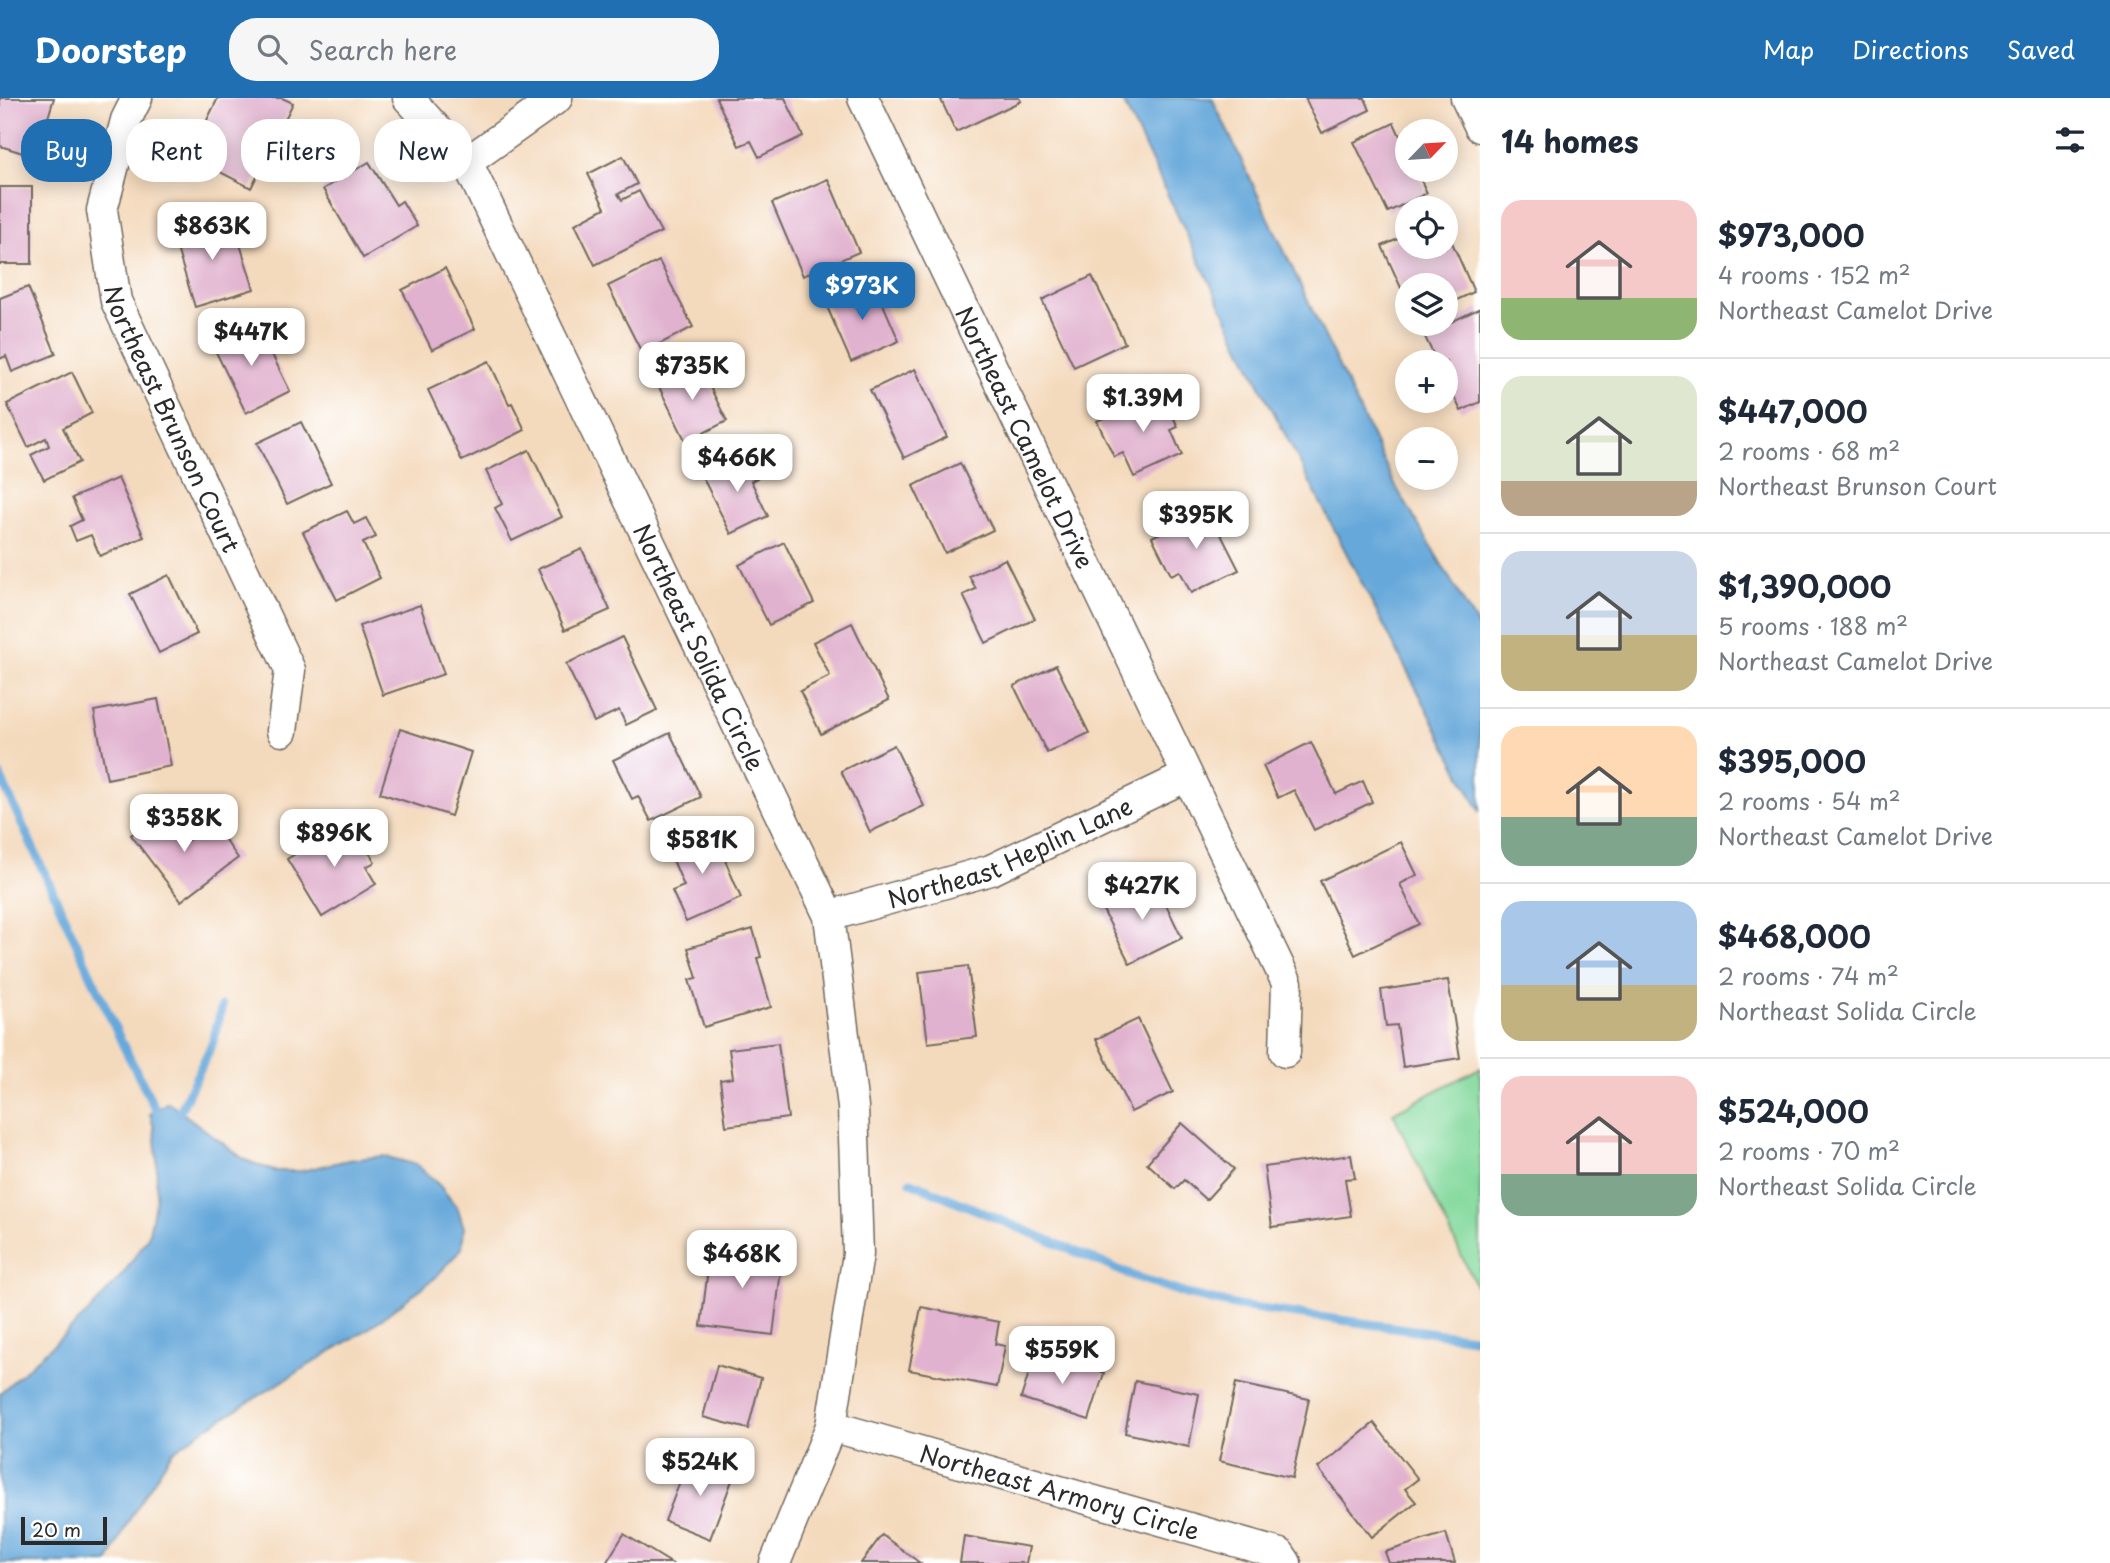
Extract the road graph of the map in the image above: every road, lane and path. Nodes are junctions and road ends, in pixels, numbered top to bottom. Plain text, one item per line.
1 (137, 98) edge
2 (408, 98) edge
3 (557, 98) edge
4 (863, 98) edge
5 (1466, 98) edge
6 (427, 119) edge
7 (1480, 127) edge
8 (472, 158) edge
9 (472, 172) edge
10 (282, 731) dead end
11 (1187, 776) junction
12 (829, 916) junction
13 (1285, 1052) dead end
14 (831, 1426) junction
15 (775, 1563) edge
16 (1286, 1563) edge

1 - 10 street, Northeast Brunson Court
2 - 6 street, Northeast Solida Circle
3 - 8 street
4 - 11 street, Northeast Camelot Drive
5 - 7 street
9 - 12 street, Northeast Solida Circle
11 - 12 street, Northeast Heplin Lane
11 - 13 street, Northeast Camelot Drive
12 - 14 street, Northeast Solida Circle
14 - 15 street, Northeast Solida Circle
14 - 16 street, Northeast Armory Circle

